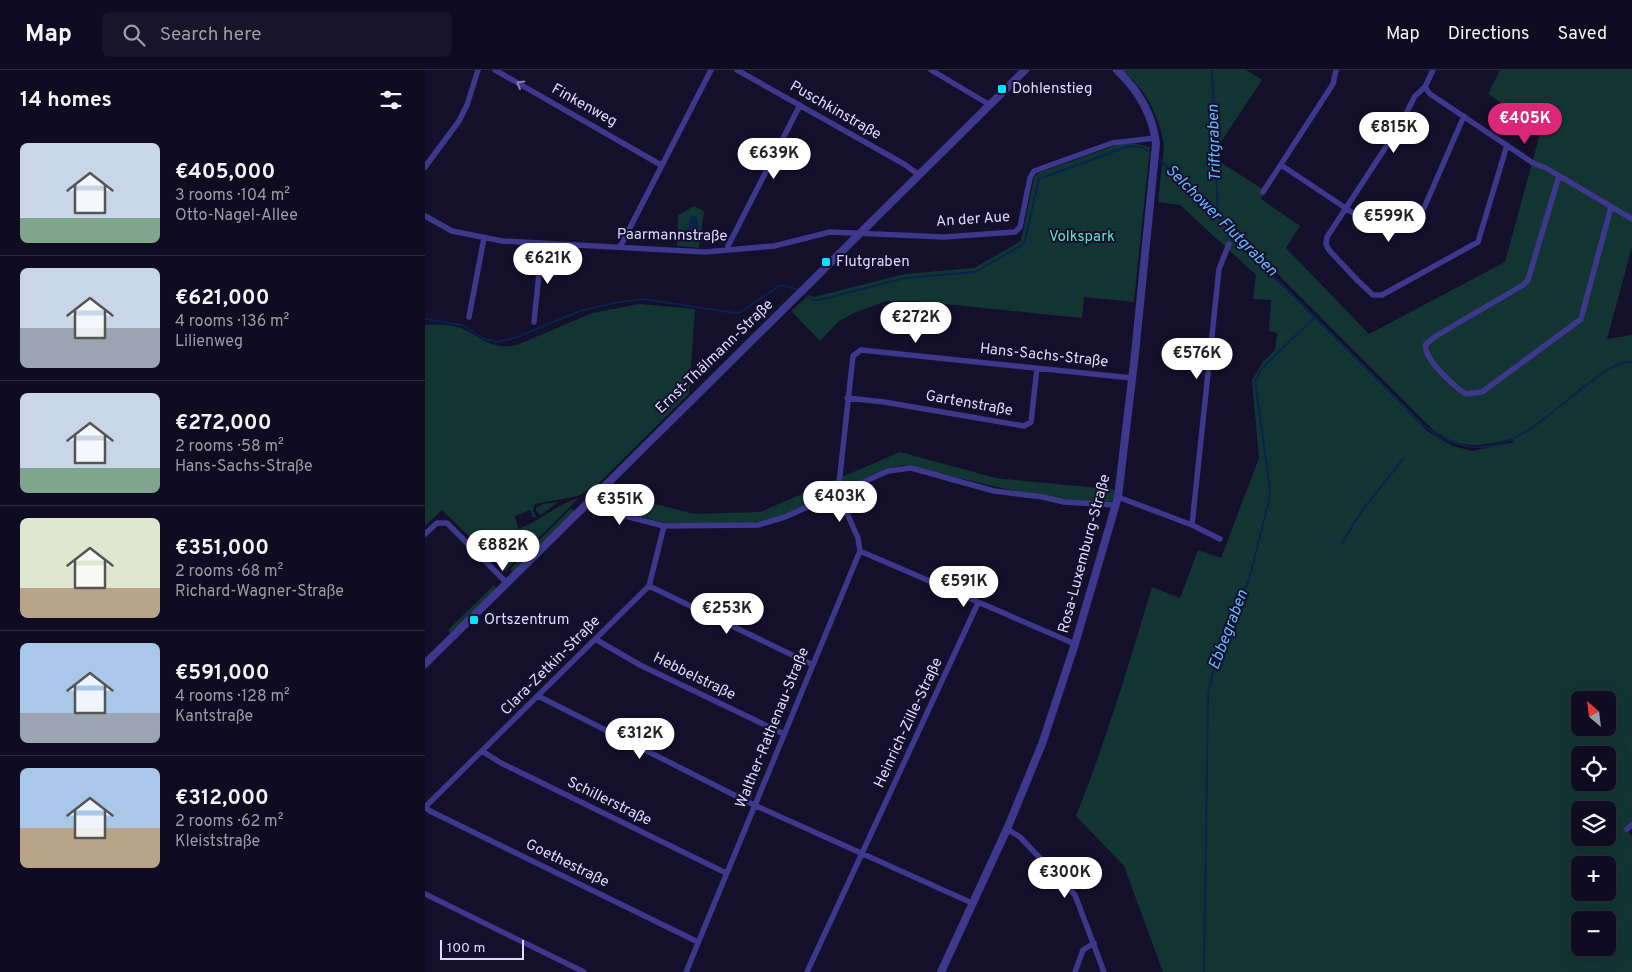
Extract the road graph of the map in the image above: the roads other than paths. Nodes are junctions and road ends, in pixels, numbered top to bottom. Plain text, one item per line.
1 (478, 70) edge
2 (495, 70) edge
3 (711, 70) edge
4 (737, 70) edge
5 (931, 70) edge
6 (1025, 70) edge
7 (1117, 70) edge
8 (1336, 70) edge
9 (1433, 70) edge
10 (1425, 87) junction
11 (801, 106) junction
12 (989, 106) junction
13 (1464, 116) junction
14 (1155, 138) junction
15 (1507, 145) junction
16 (661, 165) junction
17 (1281, 165) junction
18 (425, 167) edge
19 (919, 175) junction
20 (1559, 176) junction
21 (1263, 192) dead end
22 (1611, 207) junction
23 (1346, 208) junction
24 (425, 216) edge
25 (1632, 219) edge
26 (861, 232) junction
27 (484, 238) junction
28 (542, 244) junction
29 (1229, 244) dead end
30 (620, 247) junction
31 (728, 250) junction
32 (469, 316) dead end
33 (534, 322) dead end
34 (1037, 368) junction
35 (1133, 378) junction
36 (847, 398) junction
37 (838, 493) junction
38 (1118, 497) junction
39 (587, 503) junction
40 (1115, 506) junction
41 (1192, 525) junction
42 (664, 526) junction
43 (425, 534) edge
44 (1220, 539) dead end
45 (860, 551) junction
46 (507, 583) junction
47 (649, 586) junction
48 (978, 603) junction
49 (595, 639) junction
50 (1075, 644) junction
51 (425, 664) edge
52 (813, 665) junction
53 (538, 696) junction
54 (784, 734) junction
55 (482, 751) junction
56 (754, 805) junction
57 (425, 807) edge
58 (1007, 828) junction
59 (863, 853) junction
60 (727, 873) junction
61 (425, 894) edge
62 (972, 903) junction
63 (698, 942) junction
64 (1094, 943) junction
65 (584, 972) edge
66 (686, 972) edge
67 (807, 972) edge
68 (941, 972) edge
69 (1075, 972) edge
70 (1104, 972) edge

1 - 18 street
16 -> 2 street, Finkenweg
3 - 16 street
4 - 11 street, Puschkinstraße
5 - 12 street
6 - 12 street, Ernst-Thälmann-Straße
7 - 14 street, Rosa-Luxemburg-Straße
8 - 17 street
9 - 10 street
10 - 13 street
10 - 23 street
11 - 19 street, Puschkinstraße
11 - 31 street
12 - 19 street, Ernst-Thälmann-Straße
13 - 15 street
13 - 23 street
14 - 26 street, An der Aue
14 - 35 street, Rosa-Luxemburg-Straße
15 - 20 street
15 - 23 street
16 - 30 street
17 - 21 street
17 - 23 street
19 - 26 street, Ernst-Thälmann-Straße
20 - 22 street
20 - 22 street
22 - 25 street
24 - 27 street, Paarmannstraße
26 - 31 street, Paarmannstraße
26 - 39 street, Ernst-Thälmann-Straße
27 - 28 street, Paarmannstraße
27 - 32 street
28 - 30 street, Paarmannstraße
28 - 33 street
29 - 41 street
30 - 31 street, Paarmannstraße
34 - 35 street, Hans-Sachs-Straße
34 - 36 street, Hans-Sachs-Straße
34 - 36 street, Gartenstraße
35 - 38 street, Rosa-Luxemburg-Straße
36 - 37 street, Hans-Sachs-Straße
37 - 40 street
37 - 42 street
37 - 45 street
38 - 40 street, Rosa-Luxemburg-Straße
38 - 41 street
39 - 42 street
39 - 46 street, Ernst-Thälmann-Straße
40 - 50 street, Rosa-Luxemburg-Straße
41 - 44 street
42 - 47 street
43 - 46 street
45 - 48 street
45 - 52 street, Walther-Rathenau-Straße
46 - 51 street, Ernst-Thälmann-Straße
47 - 49 street, Clara-Zetkin-Straße
47 - 52 street
48 - 50 street
48 - 59 street, Heinrich-Zille-Straße
49 - 53 street, Clara-Zetkin-Straße
49 - 54 street, Hebbelstraße
50 - 58 street, Rosa-Luxemburg-Straße
52 - 54 street, Walther-Rathenau-Straße
53 - 55 street, Clara-Zetkin-Straße
53 - 56 street
54 - 56 street, Walther-Rathenau-Straße
55 - 57 street, Clara-Zetkin-Straße
55 - 60 street, Schillerstraße
56 - 59 street
56 - 60 street, Walther-Rathenau-Straße
57 - 63 street, Goethestraße
58 - 62 street, Rosa-Luxemburg-Straße
58 - 64 street
59 - 62 street
59 - 67 street, Heinrich-Zille-Straße
60 - 63 street, Walther-Rathenau-Straße
61 - 65 street
62 - 68 street, Rosa-Luxemburg-Straße
63 - 66 street, Walther-Rathenau-Straße
64 - 69 street
64 - 70 street

